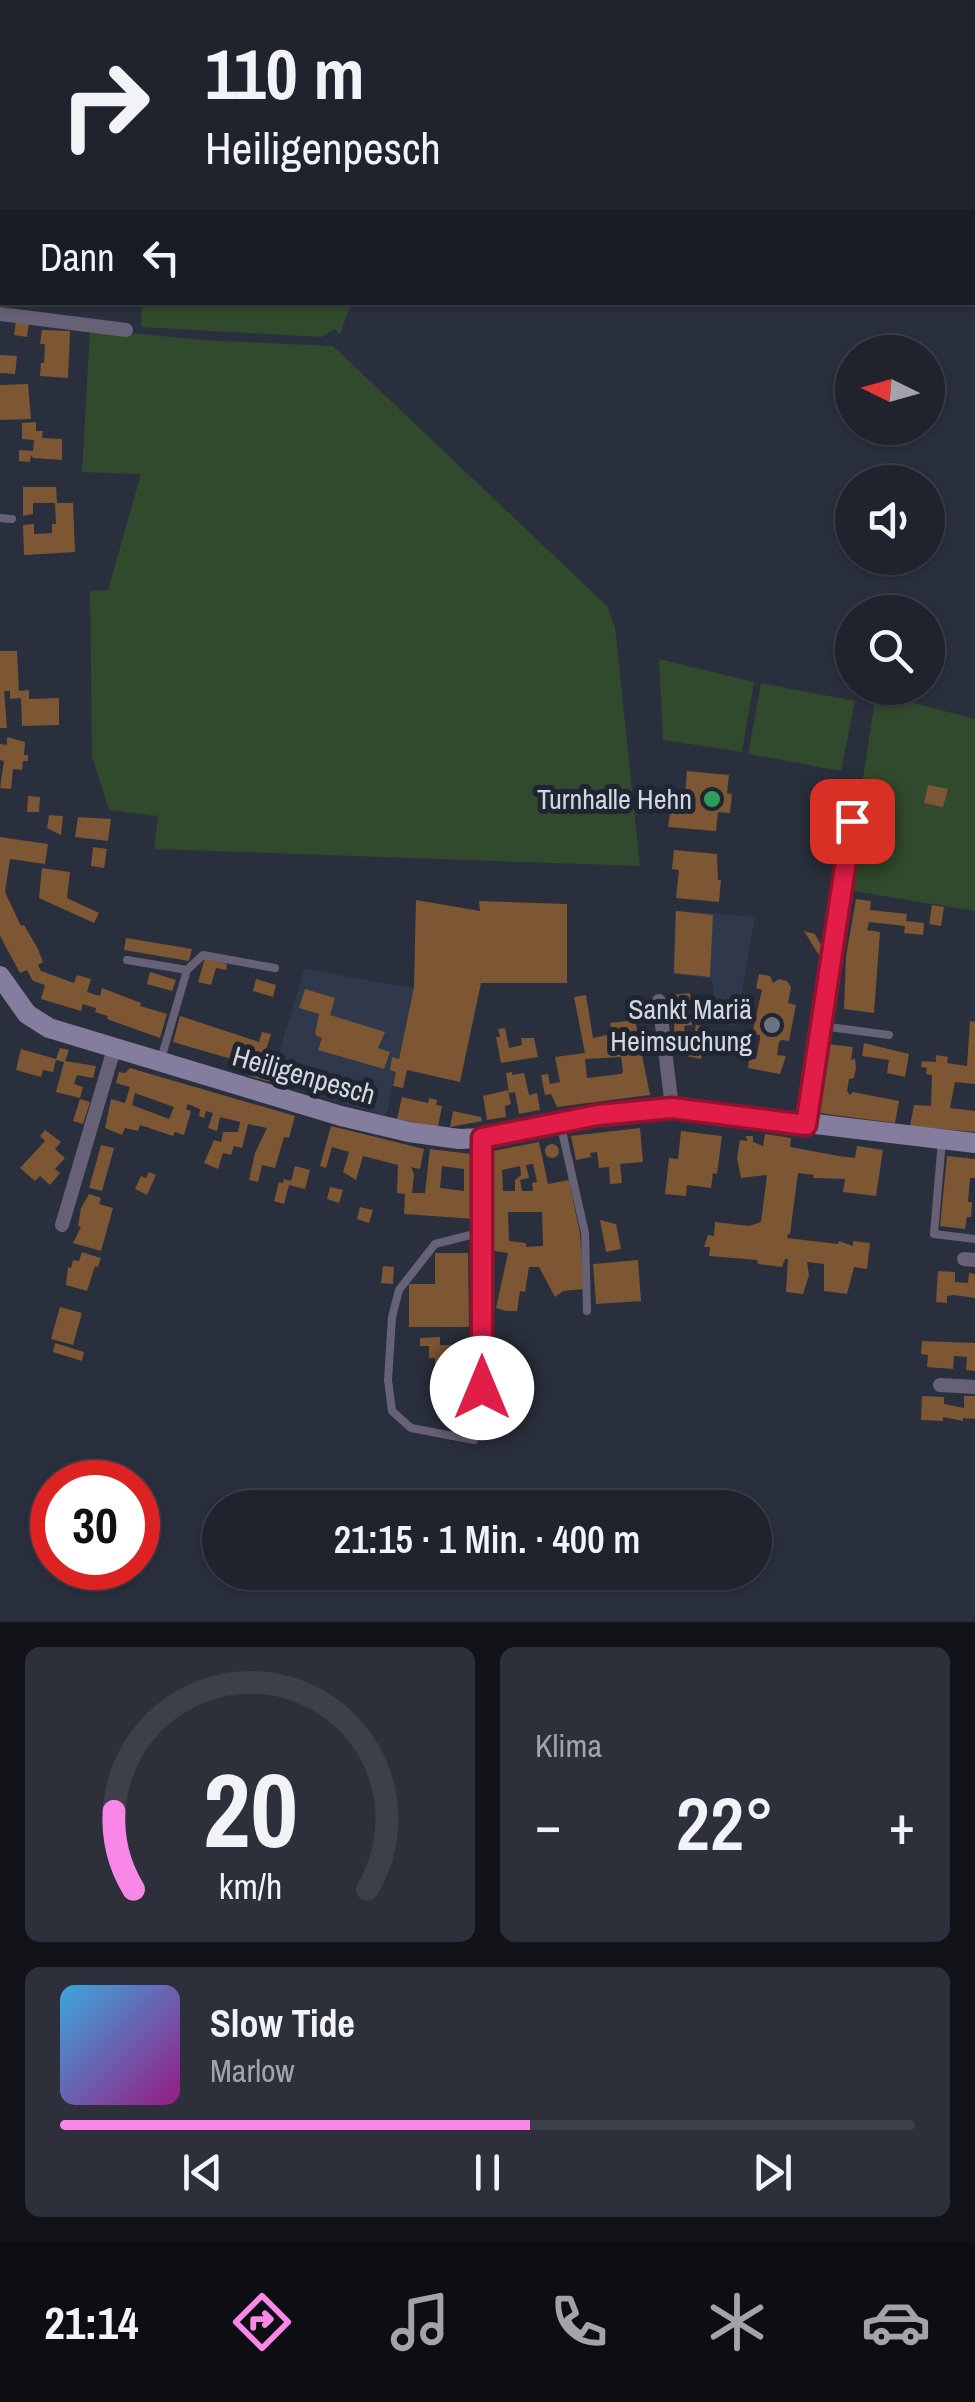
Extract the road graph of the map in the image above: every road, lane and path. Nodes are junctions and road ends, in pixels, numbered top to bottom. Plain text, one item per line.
1 (0, 314) edge
2 (126, 330) dead end
3 (0, 518) edge
4 (12, 520) dead end
5 (856, 796) dead end
6 (127, 960) dead end
7 (275, 968) dead end
8 (187, 970) junction
9 (0, 976) edge
10 (659, 1002) dead end
11 (822, 1026) junction
12 (889, 1035) dead end
13 (114, 1050) junction
14 (160, 1063) junction
15 (672, 1108) junction
16 (560, 1122) junction
17 (806, 1125) junction
18 (482, 1138) junction
19 (942, 1140) junction
20 (975, 1143) edge
21 (62, 1225) dead end
22 (482, 1232) junction
23 (975, 1238) edge
24 (588, 1312) dead end
25 (940, 1385) dead end
26 (975, 1387) edge
27 (482, 1388) dead end
28 (474, 1440) dead end

1 - 2 street
3 - 4 lane
5 - 11 street
6 - 8 lane
7 - 8 lane
8 - 14 lane
9 - 13 street, Heiligenpesch
10 - 15 street
11 - 12 lane
11 - 17 street
13 - 14 street, Heiligenpesch
13 - 21 street
14 - 18 street, Heiligenpesch
15 - 16 street, Heiligenpesch
15 - 17 street, Heiligenpesch
16 - 18 street, Heiligenpesch
16 - 24 lane
17 - 19 street, Heiligenpesch
18 - 22 street
19 - 20 street, Heiligenpesch
19 - 23 lane
22 - 27 street
22 - 28 lane
25 - 26 street

